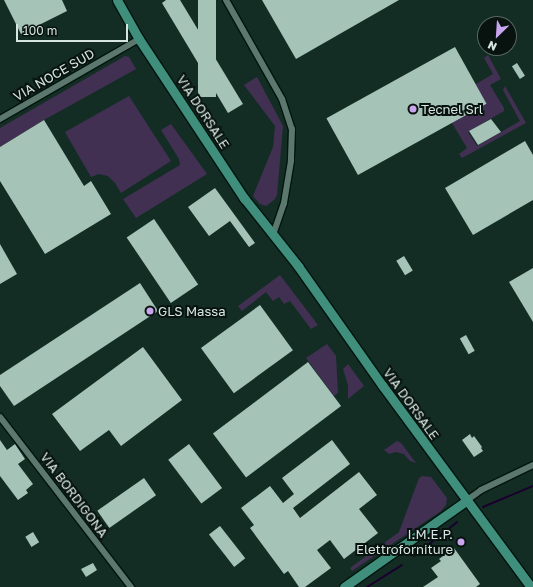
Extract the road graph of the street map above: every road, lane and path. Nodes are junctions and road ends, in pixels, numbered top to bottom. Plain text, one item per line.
1 (117, 0) edge
2 (226, 0) edge
3 (139, 39) junction
4 (0, 119) edge
5 (273, 235) junction
6 (0, 417) edge
7 (533, 465) edge
8 (466, 501) junction
9 (131, 587) edge
10 (344, 587) edge
11 (531, 587) edge

1 - 3 street, VIA DORSALE
2 - 5 street
3 - 4 street, VIA NOCE SUD
3 - 5 street, VIA DORSALE
5 - 8 street, VIA DORSALE
6 - 9 street, VIA BORDIGONA
7 - 8 street
8 - 10 street
8 - 11 street, VIA DORSALE

